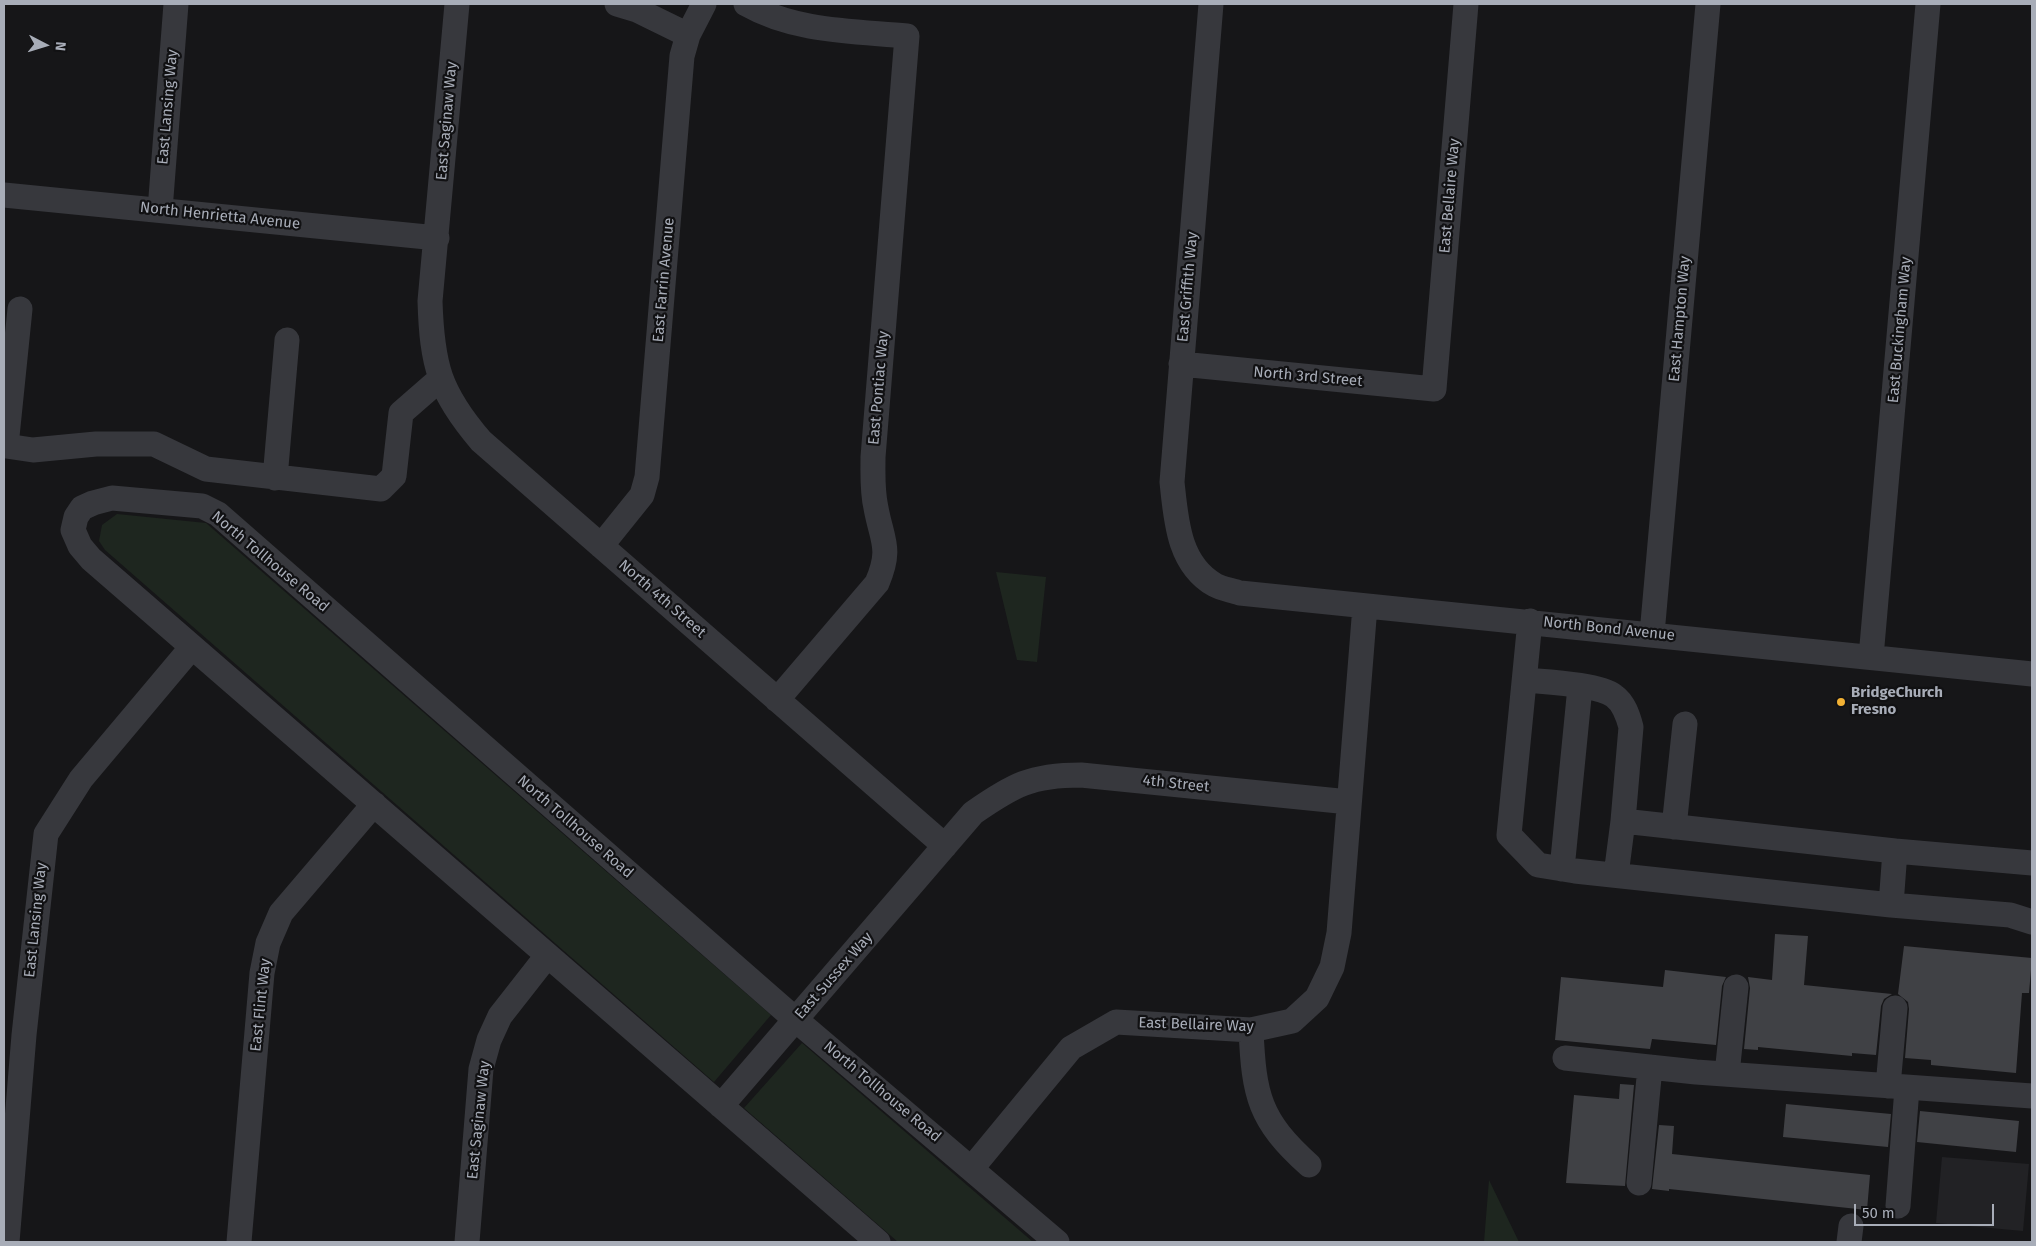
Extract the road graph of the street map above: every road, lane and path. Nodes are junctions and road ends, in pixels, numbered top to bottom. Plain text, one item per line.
1 (176, 4) edge
2 (457, 4) edge
3 (617, 4) edge
4 (704, 4) edge
5 (746, 4) edge
6 (1211, 4) edge
7 (1466, 4) edge
8 (1708, 4) edge
9 (1928, 4) edge
10 (688, 35) junction
11 (4, 195) edge
12 (160, 210) junction
13 (437, 238) junction
14 (20, 309) dead end
15 (287, 340) dead end
16 (1181, 364) junction
17 (440, 379) junction
18 (1434, 389) joint
19 (5, 446) edge
20 (275, 478) junction
21 (601, 546) junction
22 (1192, 567) joint
23 (1365, 606) junction
24 (1530, 622) junction
25 (1652, 634) junction
26 (192, 647) junction
27 (1871, 656) junction
28 (2032, 674) edge
29 (1525, 680) junction
30 (1580, 687) junction
31 (777, 700) junction
32 (1685, 724) dead end
33 (1349, 802) junction
34 (374, 804) junction
35 (1623, 821) junction
36 (1674, 827) junction
37 (946, 846) junction
38 (1895, 851) junction
39 (2032, 863) edge
40 (1562, 869) junction
41 (1616, 875) junction
42 (1890, 905) junction
43 (2032, 922) edge
44 (547, 956) junction
45 (1736, 987) dead end
46 (1895, 1008) dead end
47 (796, 1020) junction
48 (1251, 1030) junction
49 (14, 1033) edge
50 (1565, 1058) dead end
51 (1650, 1067) junction
52 (1727, 1074) junction
53 (1898, 1087) junction
54 (2032, 1096) edge
55 (721, 1106) junction
56 (1309, 1164) dead end
57 (972, 1168) junction
58 (1639, 1183) dead end
59 (1898, 1206) dead end
60 (7, 1242) edge
61 (239, 1242) edge
62 (468, 1242) edge
63 (878, 1242) edge
64 (1057, 1242) edge

1 - 12 street, East Lansing Way
2 - 13 street, East Saginaw Way
3 - 10 street
4 - 10 street, East Farrin Avenue
5 - 31 street, East Pontiac Way
6 - 16 street, East Griffith Way
7 - 18 street, East Bellaire Way
8 - 25 street, East Hampton Way
9 - 27 street, East Buckingham Way
10 - 21 street, East Farrin Avenue
11 - 12 street, North Henrietta Avenue
12 - 13 street, North Henrietta Avenue
13 - 17 street, North 4th Street
14 - 19 street
15 - 20 street
16 - 18 street, North 3rd Street
16 - 22 street, East Griffith Way
17 - 20 street
17 - 21 street, North 4th Street
19 - 20 street
21 - 31 street, North 4th Street
22 - 23 street, North Bond Avenue
23 - 24 street, North Bond Avenue
23 - 33 street, East Bellaire Way
24 - 25 street, North Bond Avenue
24 - 29 street
25 - 27 street, North Bond Avenue
26 - 34 street, North Tollhouse Road
26 - 47 street, North Tollhouse Road
26 - 49 street, East Lansing Way
27 - 28 street, North Bond Avenue
29 - 30 street
29 - 40 street
30 - 35 street
30 - 40 street
31 - 37 street, North 4th Street
32 - 36 street
33 - 37 street, 4th Street
33 - 48 street, East Bellaire Way
34 - 44 street, North Tollhouse Road
34 - 61 street, East Flint Way
35 - 36 street
35 - 41 street
36 - 38 street
37 - 47 street, East Sussex Way
38 - 39 street
38 - 42 street
40 - 41 street
41 - 42 street
42 - 43 street
44 - 55 street, North Tollhouse Road
44 - 62 street, East Saginaw Way
45 - 52 street
46 - 53 street
47 - 55 street, East Sussex Way
47 - 57 street, North Tollhouse Road
48 - 56 street
48 - 57 street, East Bellaire Way
49 - 60 street, East Lansing Way
50 - 51 street
51 - 52 street
51 - 58 street
52 - 53 street
53 - 54 street
53 - 59 street
55 - 63 street, North Tollhouse Road
57 - 64 street, North Tollhouse Road

